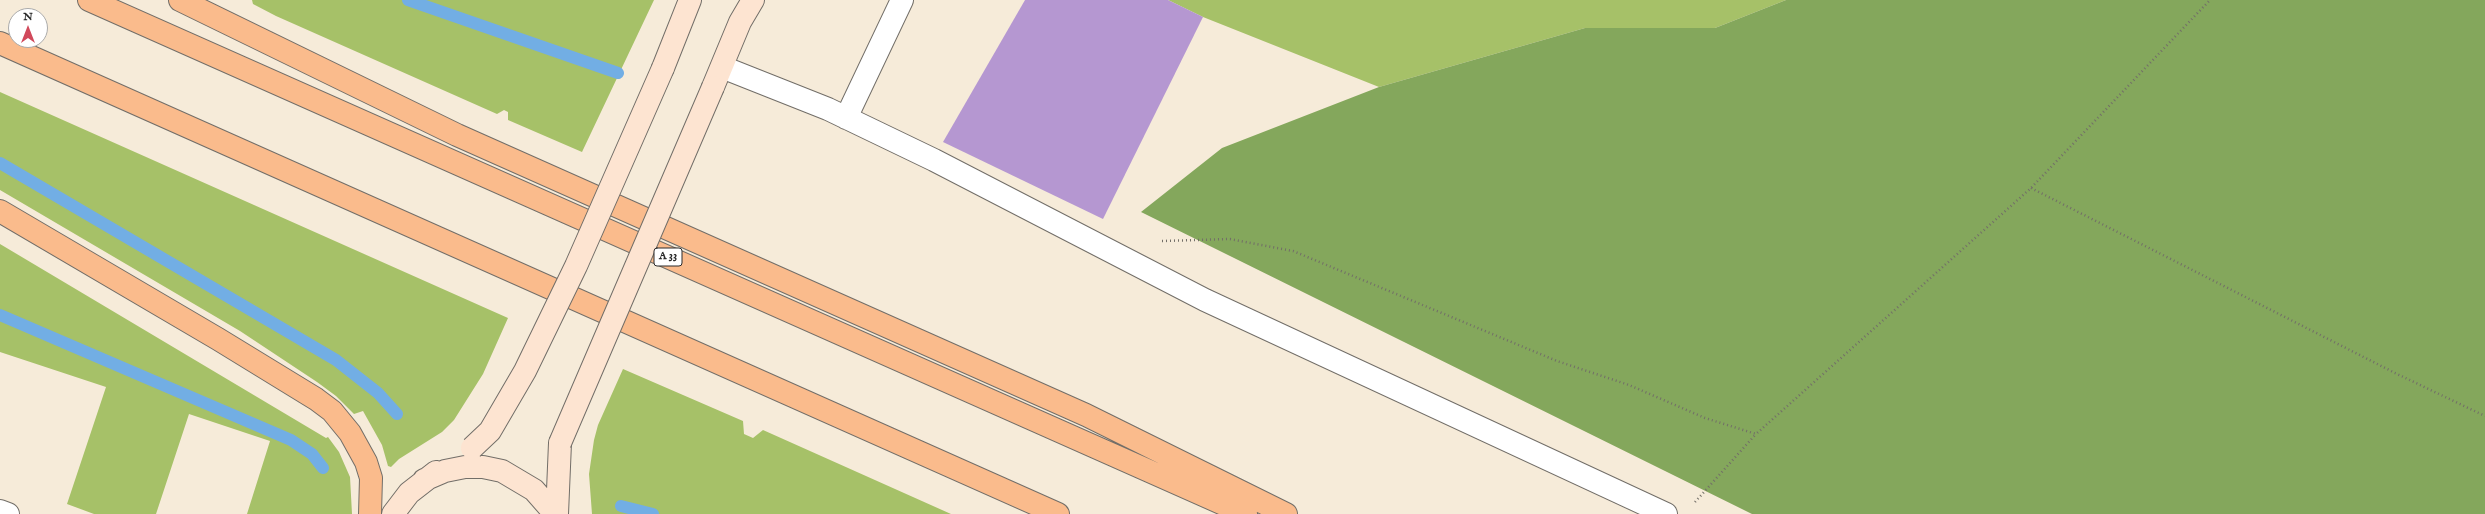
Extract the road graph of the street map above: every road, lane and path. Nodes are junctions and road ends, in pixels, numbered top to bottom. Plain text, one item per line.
1 (89, 0) edge
2 (180, 0) edge
3 (690, 0) edge
4 (753, 0) edge
5 (902, 0) edge
6 (2210, 0) edge
7 (0, 44) edge
8 (722, 67) junction
9 (846, 118) junction
10 (2031, 188) junction
11 (0, 211) edge
12 (1157, 242) dead end
13 (2485, 416) edge
14 (1756, 434) junction
15 (424, 480) junction
16 (1689, 508) dead end
17 (0, 511) edge
18 (8, 514) edge
19 (370, 514) edge
20 (393, 514) edge
21 (556, 514) edge
22 (1058, 514) edge
23 (1246, 514) edge
24 (1286, 514) edge
25 (1666, 514) edge

1 - 23 highway, A 33
2 - 24 highway
3 - 15 street, bridge
4 - 8 street
5 - 9 street
6 - 10 path
7 - 22 highway
8 - 9 street
8 - 21 street, bridge
9 - 25 street
10 - 13 path
10 - 14 path
11 - 19 highway
12 - 14 path
14 - 16 path
15 - 20 street
15 - 21 street
17 - 18 street

